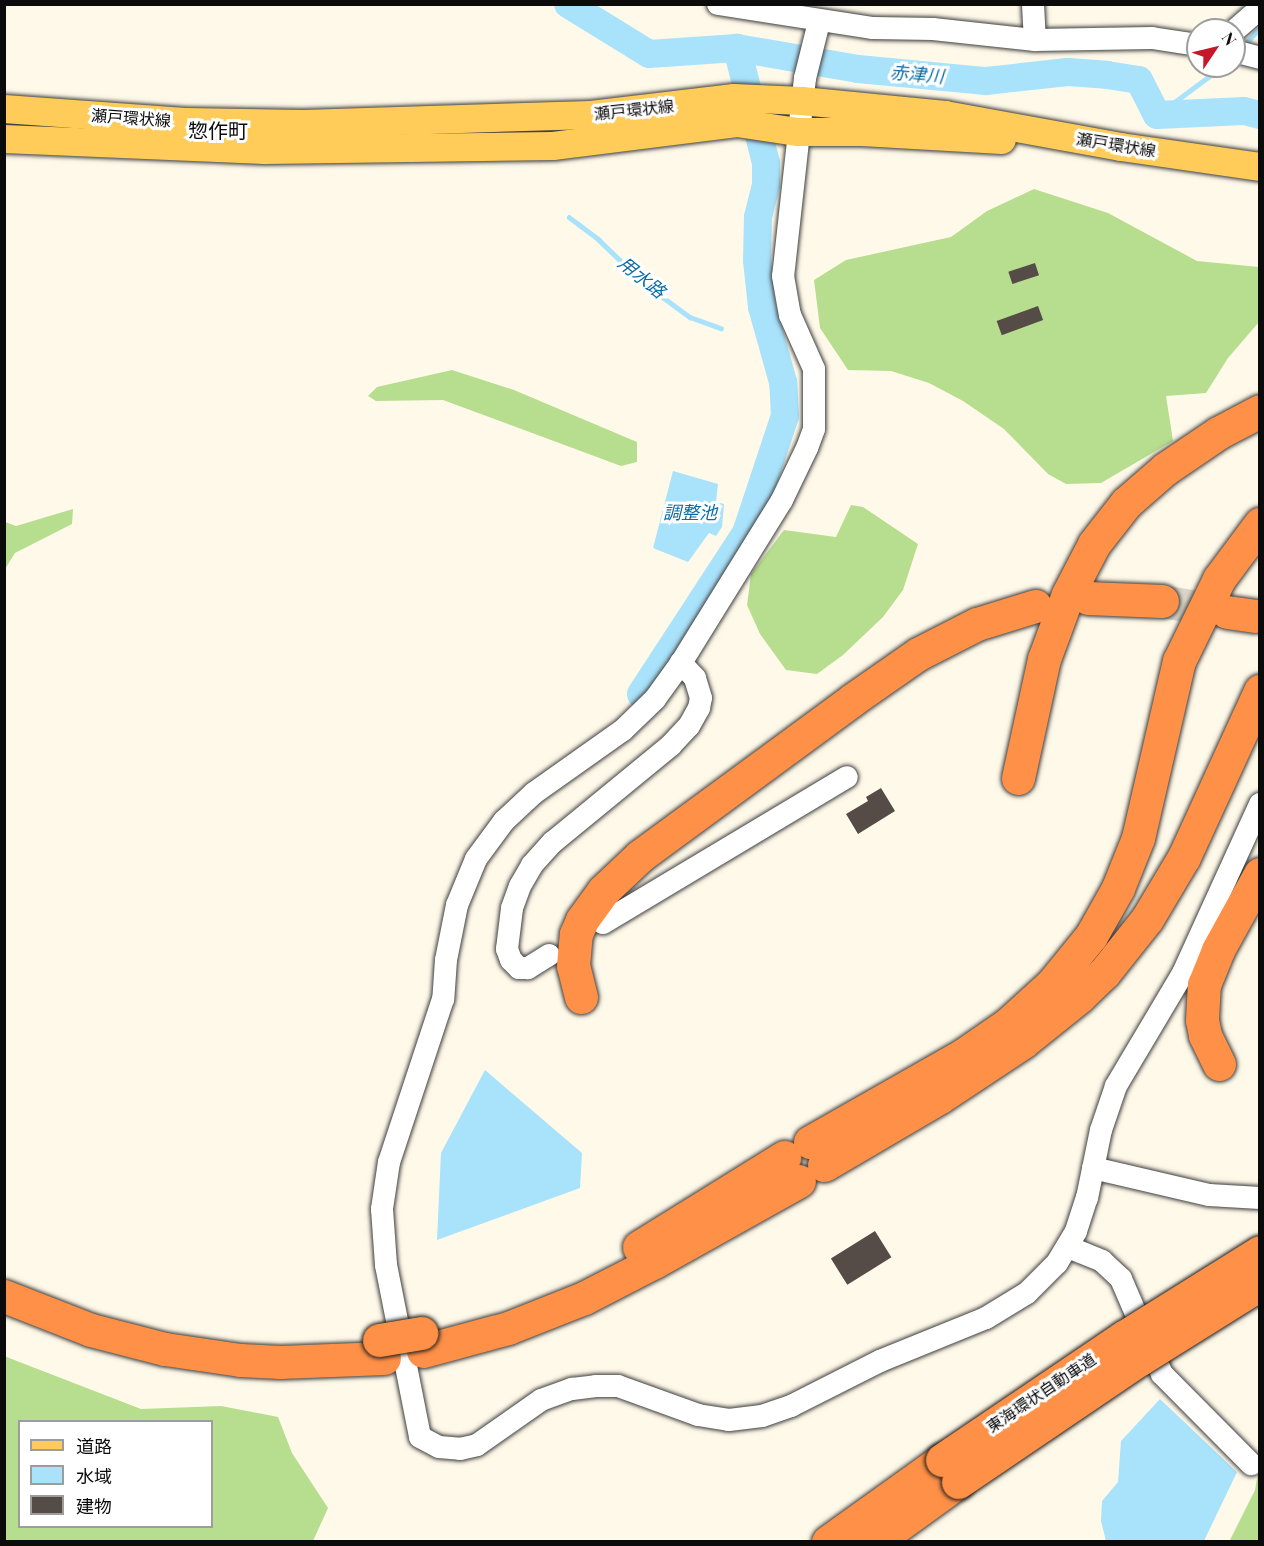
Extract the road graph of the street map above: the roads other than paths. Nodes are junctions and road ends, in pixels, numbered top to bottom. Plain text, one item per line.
1 (717, 4) edge
2 (1033, 4) edge
3 (1260, 8) edge
4 (782, 10) edge
5 (1246, 20) edge
6 (819, 22) junction
7 (1035, 40) junction
8 (1186, 43) edge
9 (794, 93) junction
10 (4, 109) edge
11 (736, 110) junction
12 (785, 130) junction
13 (4, 139) edge
14 (1260, 167) edge
15 (1260, 182) edge
16 (1260, 411) edge
17 (1260, 524) edge
18 (1088, 598) dead end
19 (1162, 601) tunnel mouth
20 (1035, 606) dead end
21 (681, 663) junction
22 (1260, 691) edge
23 (848, 777) dead end
24 (1018, 778) dead end
25 (1260, 804) edge
26 (1260, 874) edge
27 (603, 923) dead end
28 (549, 955) dead end
29 (581, 997) dead end
30 (1219, 1064) dead end
31 (804, 1161) junction
32 (1093, 1168) junction
33 (1260, 1198) edge
34 (1260, 1245) edge
35 (1068, 1247) junction
36 (1260, 1252) edge
37 (4, 1275) edge
38 (1260, 1284) edge
39 (1260, 1290) edge
40 (4, 1296) edge
41 (1171, 1307) junction
42 (381, 1349) junction
43 (1140, 1359) junction
44 (1251, 1464) dead end
45 (950, 1471) junction
46 (828, 1542) edge
47 (875, 1542) edge

1 - 4 street
2 - 7 street
3 - 5 street
4 - 6 street
6 - 7 street
6 - 9 street
7 - 8 street
9 - 11 main road, 瀬戸環状線
9 - 12 street
9 - 14 main road, 瀬戸環状線
10 - 11 main road, 瀬戸環状線
11 - 12 main road, 瀬戸環状線
11 - 13 main road, 瀬戸環状線
12 - 15 main road, 瀬戸環状線
12 - 21 street
16 - 24 highway
17 - 31 highway
18 - 19 highway
20 - 29 highway
21 - 28 street
21 - 35 street
22 - 31 highway
23 - 27 street
25 - 32 street
26 - 30 highway
31 - 42 highway
32 - 33 street
32 - 35 street
34 - 41 highway, bridge
35 - 44 street
36 - 41 highway, 東海環状自動車道, bridge
37 - 42 highway
38 - 43 highway, 東海環状自動車道, bridge
39 - 43 highway, bridge
40 - 42 highway
41 - 45 highway, 東海環状自動車道, bridge
43 - 45 highway, 東海環状自動車道, bridge
45 - 46 highway, 東海環状自動車道
45 - 47 highway, 東海環状自動車道

